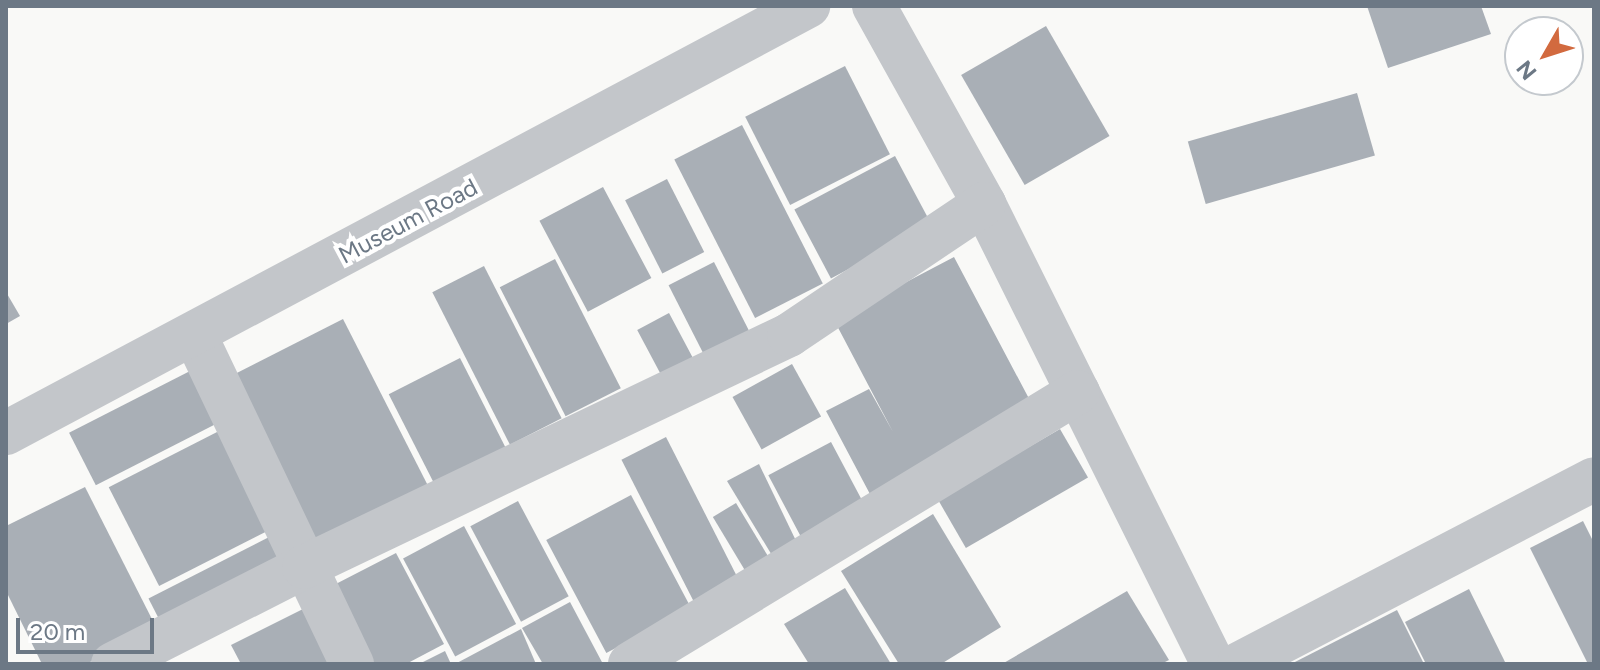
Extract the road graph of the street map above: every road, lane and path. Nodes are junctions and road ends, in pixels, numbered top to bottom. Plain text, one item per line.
1 (808, 6) edge
2 (874, 6) edge
3 (984, 204) junction
4 (195, 335) junction
5 (1078, 392) junction
6 (6, 433) edge
7 (1594, 479) edge
8 (304, 567) junction
9 (1212, 661) edge
10 (113, 664) edge
11 (352, 664) edge
12 (630, 664) edge

1 - 4 street, Museum Road
2 - 3 street
3 - 5 street
3 - 8 street
4 - 6 street, Museum Road
4 - 8 street
5 - 9 street
5 - 12 street
7 - 9 street
8 - 10 street
8 - 11 street

